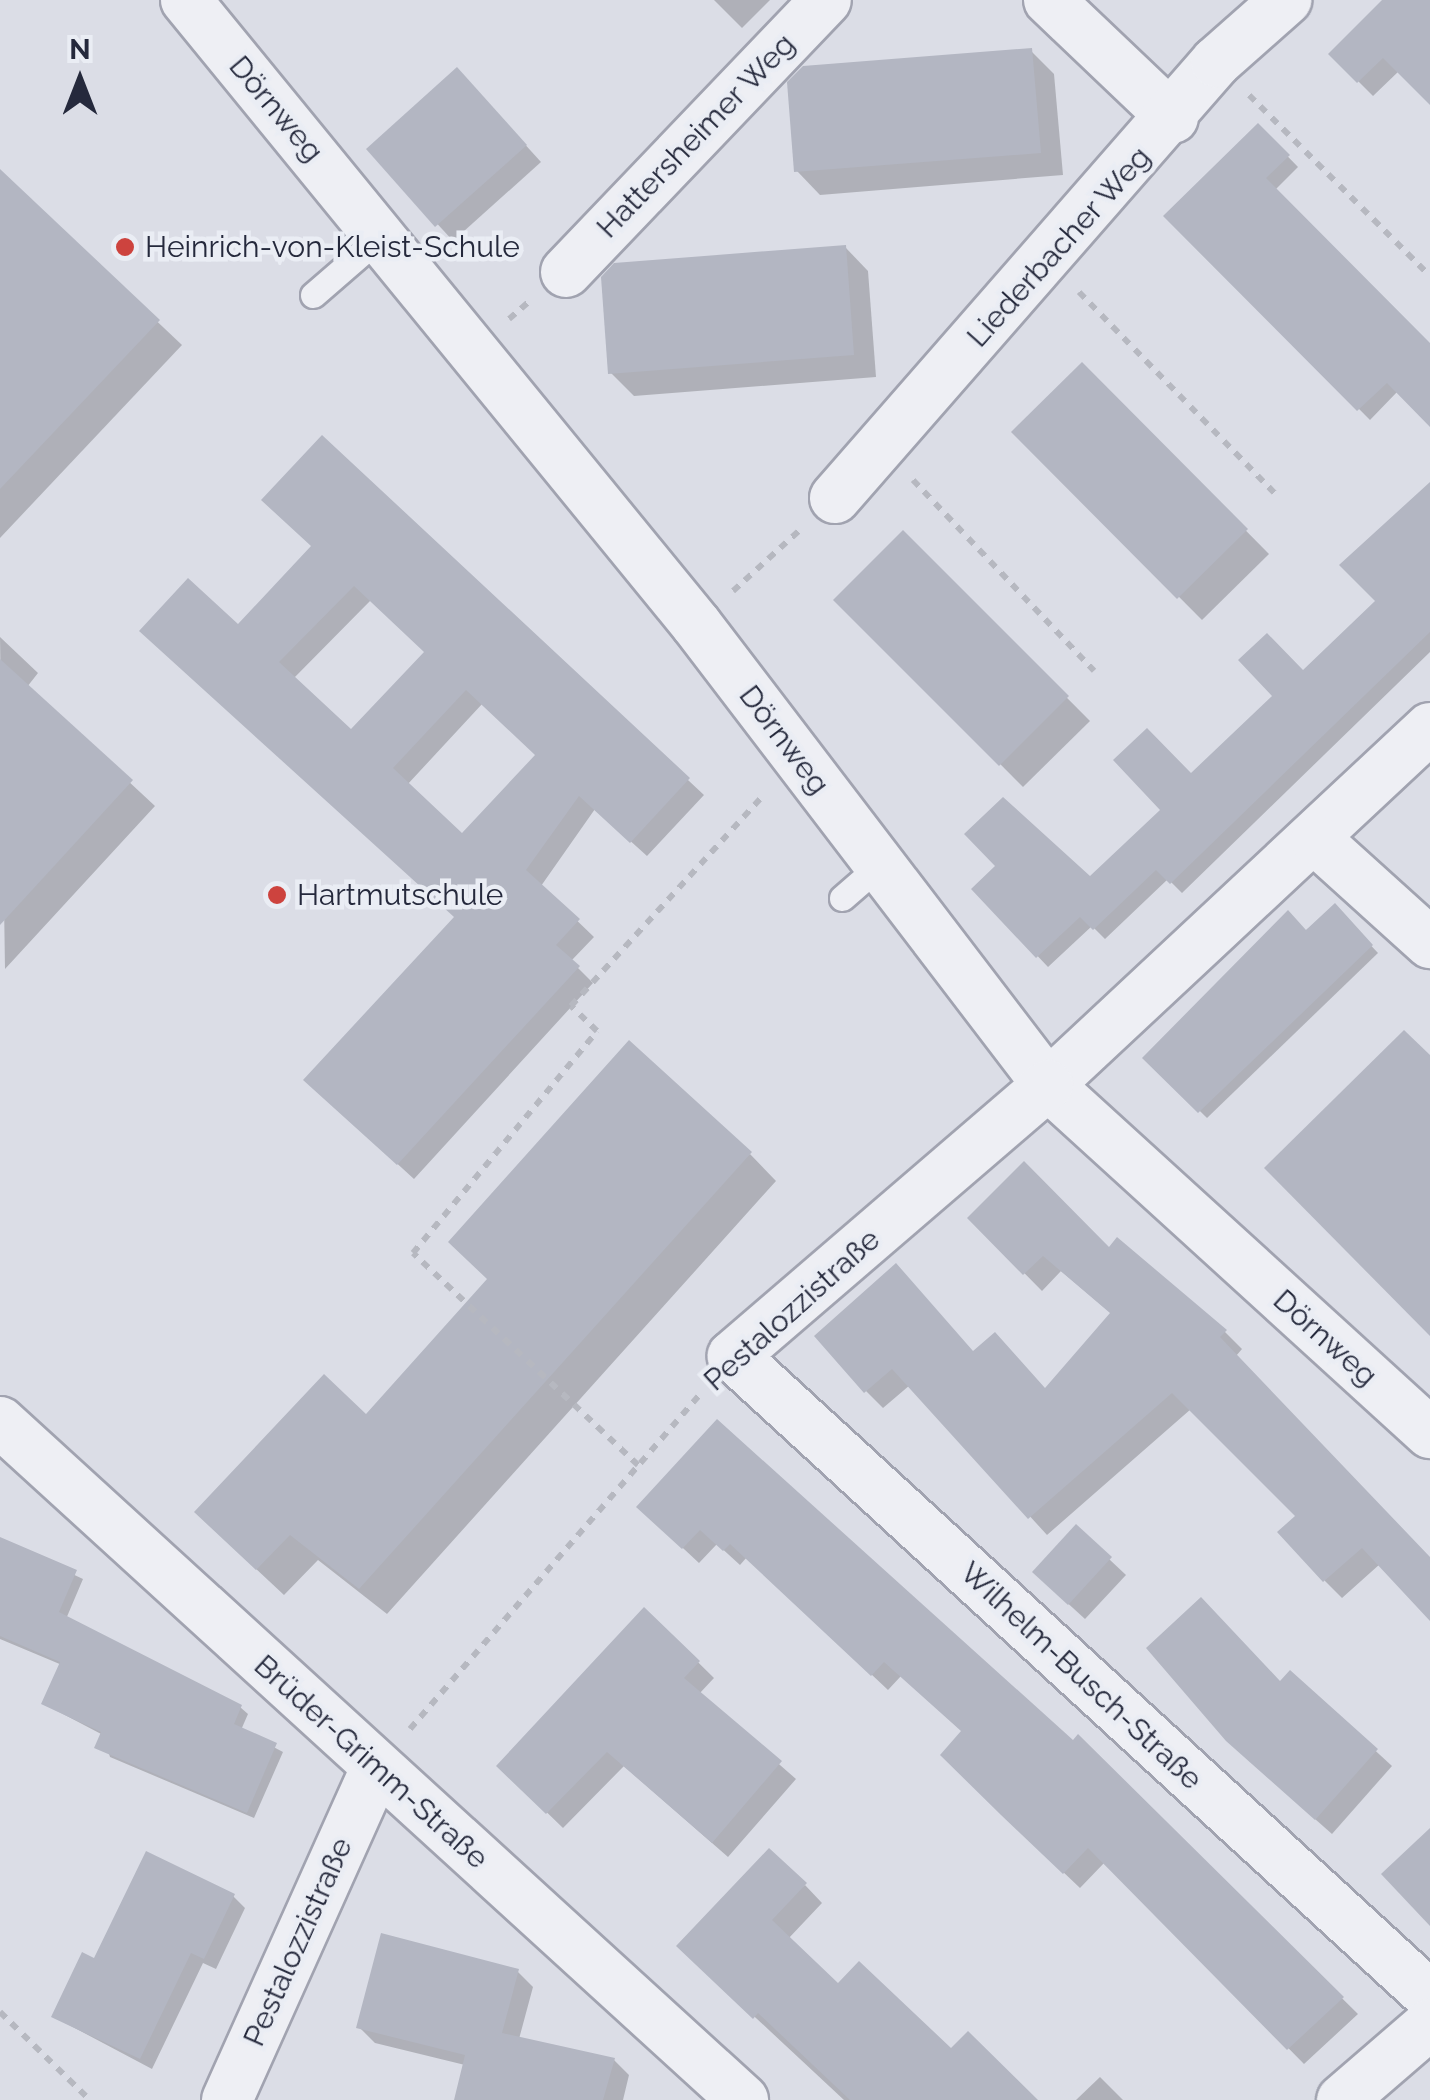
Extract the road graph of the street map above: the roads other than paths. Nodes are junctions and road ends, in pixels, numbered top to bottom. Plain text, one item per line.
1 (186, 0) edge
2 (826, 0) edge
3 (1049, 0) edge
4 (1286, 0) edge
5 (1173, 118) junction
6 (381, 236) junction
7 (566, 272) road end
8 (313, 295) dead end
9 (835, 498) road end
10 (1430, 728) edge
11 (1316, 840) junction
12 (880, 865) junction
13 (842, 898) dead end
14 (1430, 943) edge
15 (1048, 1085) junction
16 (732, 1356) joint
17 (0, 1422) edge
18 (1430, 1434) edge
19 (377, 1767) junction
20 (1430, 1996) edge
21 (1430, 2024) edge
22 (227, 2100) edge
23 (743, 2100) edge
24 (1342, 2100) edge

1 - 6 street, Dörnweg
2 - 7 street, Hattersheimer Weg
3 - 5 street
4 - 5 street, Liederbacher Weg
5 - 9 street, Liederbacher Weg
6 - 8 lane
6 - 12 street, Dörnweg
10 - 11 street, Pestalozzistraße
11 - 14 street
11 - 15 street, Pestalozzistraße
12 - 13 lane
12 - 15 street, Dörnweg
15 - 16 street, Pestalozzistraße
15 - 18 street, Dörnweg
16 - 20 street, Wilhelm-Busch-Straße
17 - 19 street, Brüder-Grimm-Straße
19 - 22 street, Pestalozzistraße
19 - 23 street, Brüder-Grimm-Straße
21 - 24 street

